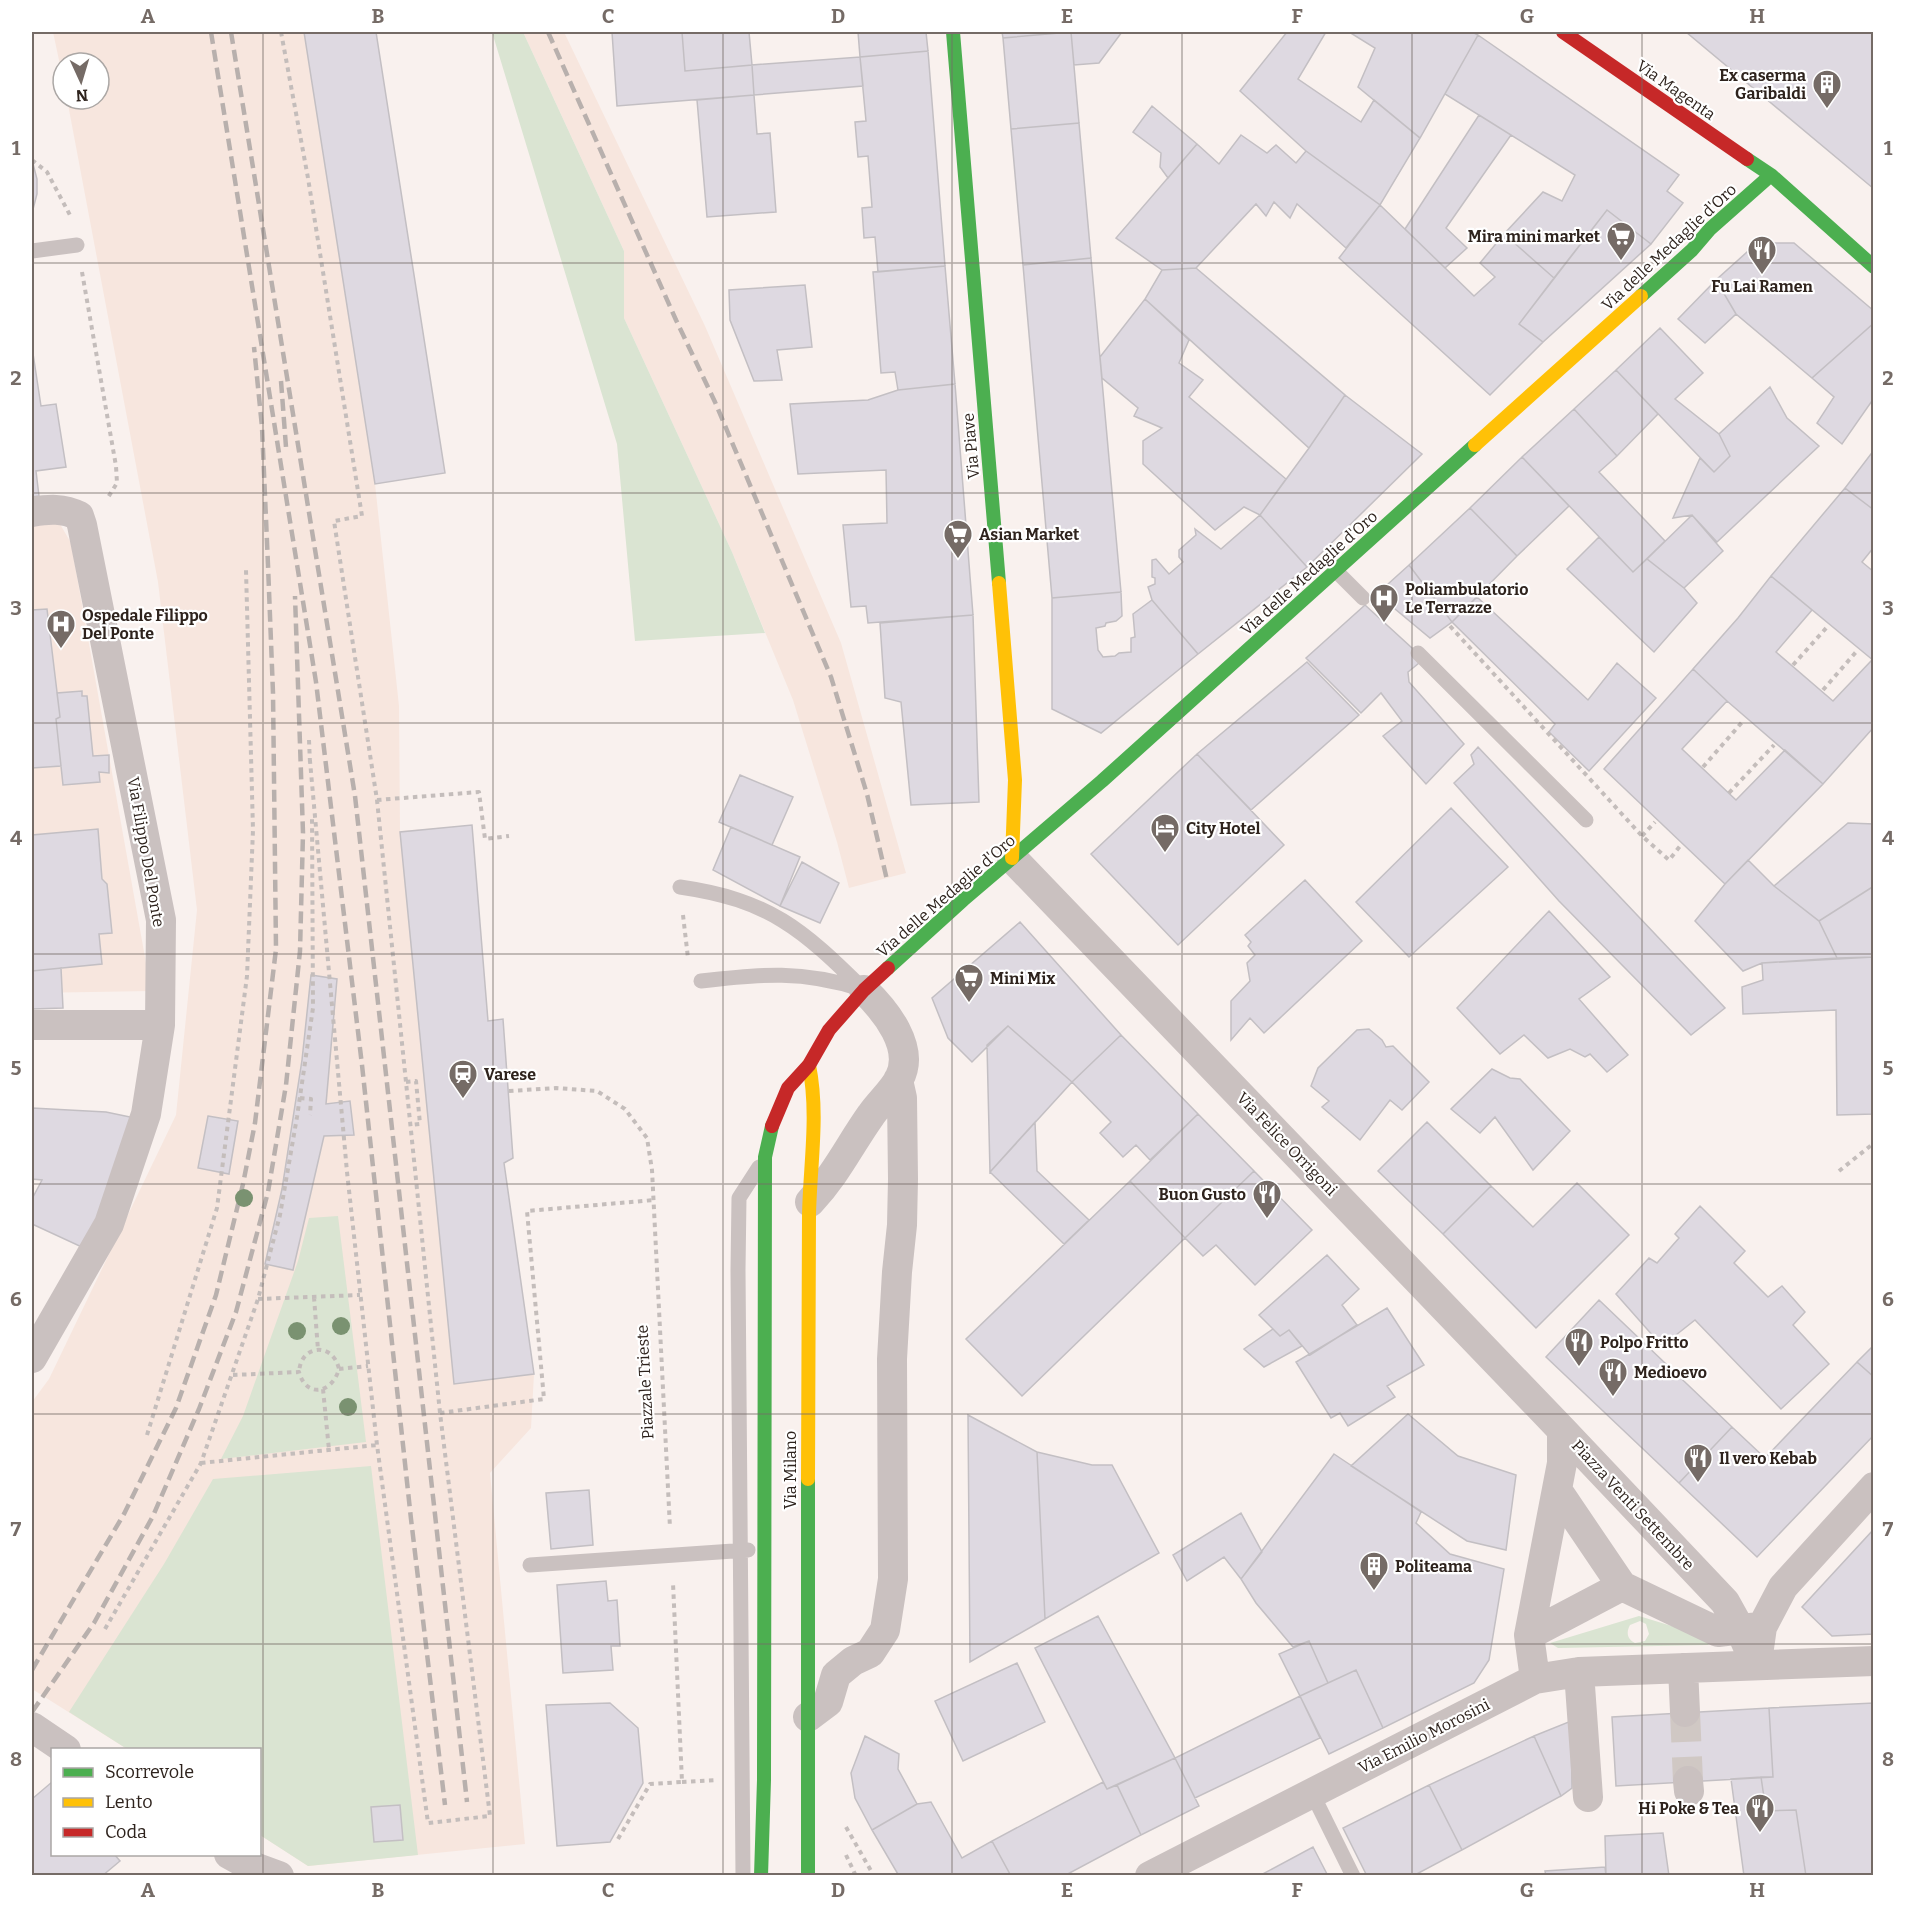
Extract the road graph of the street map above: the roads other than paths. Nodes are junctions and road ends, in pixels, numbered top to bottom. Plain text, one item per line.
1 (953, 32) edge
2 (1563, 32) edge
3 (1771, 175) junction
4 (77, 245) road end
5 (32, 251) edge
6 (1874, 267) edge
7 (32, 512) edge
8 (1336, 571) junction
9 (1363, 598) dead end
10 (1418, 653) dead end
11 (1586, 820) dead end
12 (1012, 858) junction
13 (680, 886) road end
14 (701, 981) dead end
15 (864, 990) junction
16 (32, 1025) edge
17 (160, 1025) junction
18 (809, 1065) junction
19 (898, 1080) junction
20 (765, 1157) junction
21 (810, 1202) junction
22 (32, 1358) edge
23 (1562, 1430) junction
24 (1874, 1487) edge
25 (1557, 1490) junction
26 (763, 1549) junction
27 (740, 1550) junction
28 (530, 1565) dead end
29 (1622, 1586) junction
30 (1751, 1628) junction
31 (1529, 1635) junction
32 (1874, 1661) edge
33 (1756, 1665) junction
34 (1683, 1668) junction
35 (1579, 1672) junction
36 (1535, 1679) junction
37 (1685, 1712) tunnel mouth
38 (808, 1716) junction
39 (32, 1727) edge
40 (64, 1748) edge
41 (1312, 1793) junction
42 (1588, 1797) dead end
43 (240, 1865) edge
44 (279, 1875) edge
45 (743, 1875) edge
46 (761, 1875) edge
47 (808, 1875) edge
48 (1150, 1875) edge
49 (1353, 1875) edge

1 - 12 main road, Via Piave
2 - 3 main road, Via Magenta
3 - 6 main road, Via Magenta
3 - 8 main road, Via delle Medaglie d'Oro
4 - 5 lane
7 - 17 street, Via Filippo Del Ponte
8 - 9 lane
8 - 12 main road, Via delle Medaglie d'Oro
10 - 11 lane
12 - 15 main road, Via delle Medaglie d'Oro
12 - 23 street, Via Felice Orrigoni
13 - 15 lane
14 - 15 lane
15 - 18 main road, Via Milano
15 - 19 street
16 - 17 street
17 - 22 street, Via Filippo Del Ponte
18 - 20 main road, Via Milano
18 - 21 main road, Via Milano
19 - 21 street
19 - 38 street
20 - 26 main road, Via Milano
20 - 27 lane, Via Milano
21 - 38 main road, Via Milano
23 - 25 street, Piazza Venti Settembre
23 - 30 street, Piazza Venti Settembre
24 - 30 street
25 - 29 street
25 - 31 street, Piazza Venti Settembre
26 - 27 lane
26 - 46 main road, Via Milano
27 - 28 lane
27 - 45 lane, Via Milano
29 - 30 street
29 - 31 street
30 - 33 street
31 - 36 street, Piazza Venti Settembre
32 - 33 street
33 - 34 street
34 - 35 street
34 - 37 street
35 - 36 street
35 - 42 street
36 - 41 street, Via Emilio Morosini
38 - 47 main road, Via Milano
39 - 40 street
41 - 48 street, Via Emilio Morosini
41 - 49 lane
43 - 44 street

